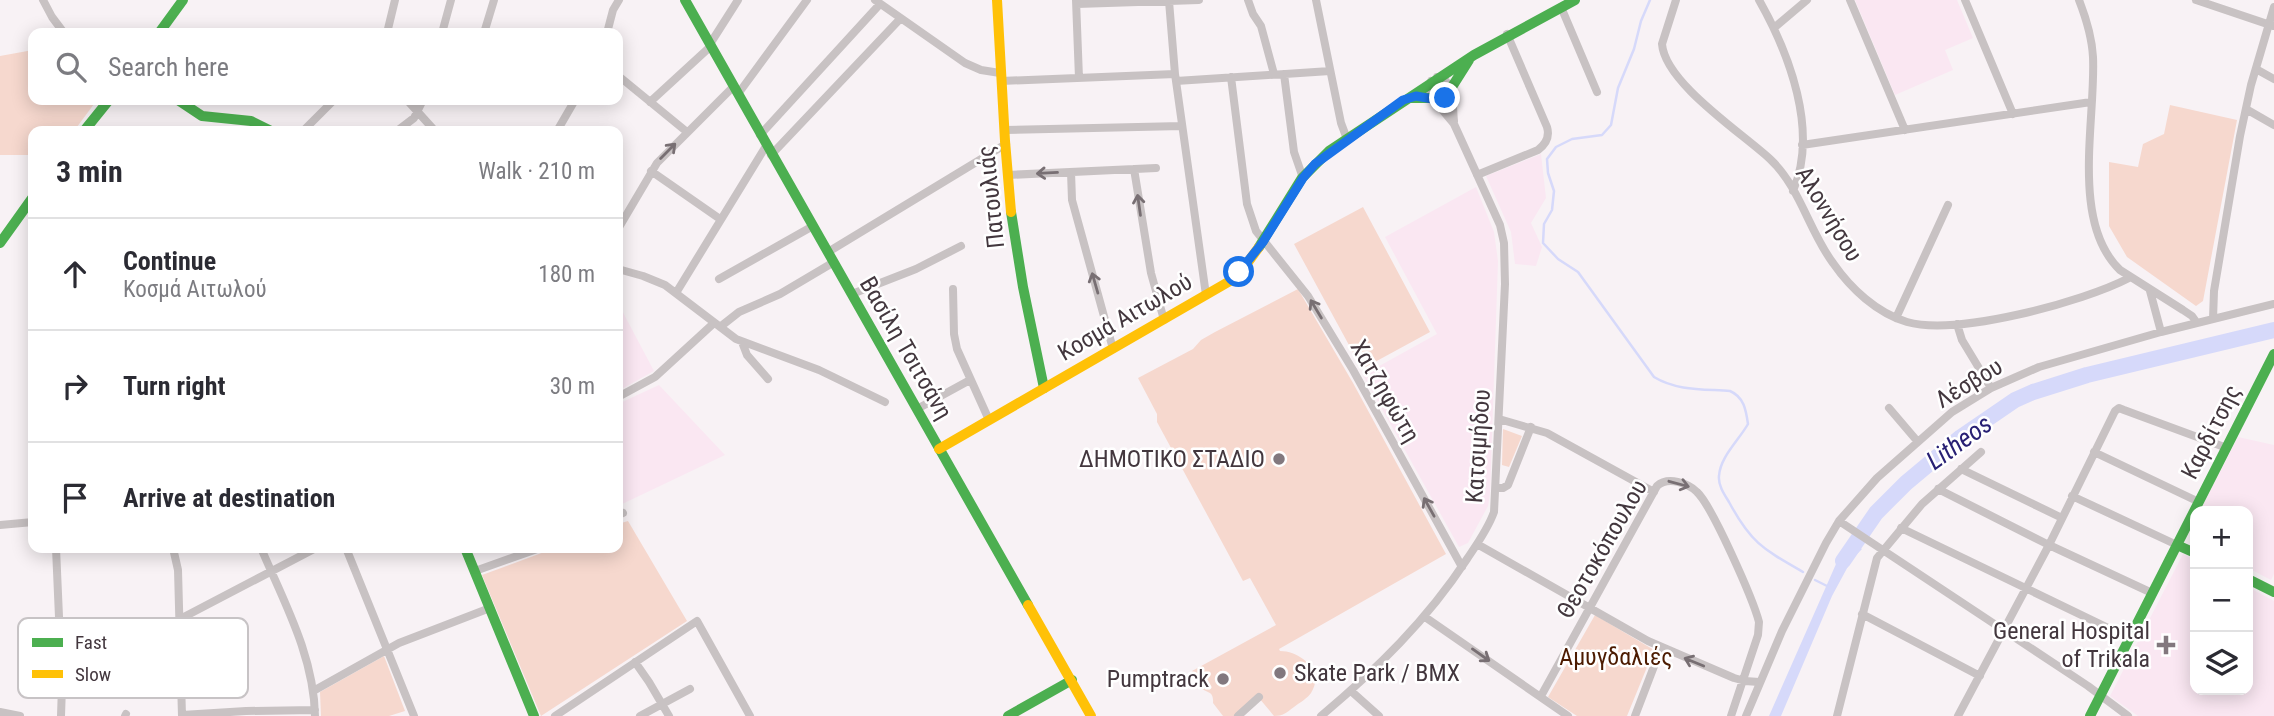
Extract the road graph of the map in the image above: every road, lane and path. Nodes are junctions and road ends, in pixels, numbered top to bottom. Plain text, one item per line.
1 (43, 0) edge
2 (183, 0) edge
3 (395, 0) edge
4 (451, 0) edge
5 (494, 0) edge
6 (617, 0) edge
7 (685, 0) edge
8 (738, 0) edge
9 (807, 0) edge
10 (998, 0) edge
11 (1199, 0) edge
12 (1248, 0) edge
13 (1316, 0) edge
14 (1575, 0) edge
15 (1676, 0) edge
16 (1759, 0) edge
17 (1807, 0) edge
18 (1850, 0) edge
19 (1965, 0) edge
20 (2078, 0) edge
21 (2196, 0) edge
22 (1169, 1) edge
23 (878, 2) edge
24 (1077, 2) edge
25 (2274, 6) edge
26 (1561, 7) junction
27 (900, 19) junction
28 (2272, 26) edge
29 (1775, 27) junction
30 (60, 28) edge
31 (163, 28) edge
32 (388, 28) edge
33 (443, 28) edge
34 (486, 28) edge
35 (609, 28) edge
36 (1507, 34) junction
37 (711, 45) junction
38 (1472, 54) junction
39 (2256, 69) junction
40 (1330, 71) junction
41 (1284, 74) junction
42 (1275, 75) junction
43 (1001, 77) junction
44 (1175, 77) junction
45 (1231, 77) junction
46 (1079, 78) junction
47 (1434, 79) junction
48 (2274, 79) edge
49 (623, 80) edge
50 (736, 90) junction
51 (1451, 90) junction
52 (1597, 92) dead end
53 (1435, 99) junction
54 (1403, 100) junction
55 (650, 102) junction
56 (2091, 102) junction
57 (105, 105) edge
58 (186, 105) edge
59 (329, 105) edge
60 (412, 105) edge
61 (421, 105) edge
62 (572, 105) edge
63 (2246, 109) junction
64 (418, 112) junction
65 (2013, 114) junction
66 (1454, 124) junction
67 (2274, 125) edge
68 (88, 126) edge
69 (262, 126) edge
70 (308, 126) edge
71 (404, 126) edge
72 (431, 126) edge
73 (560, 126) edge
74 (1182, 126) junction
75 (1005, 130) junction
76 (1905, 130) junction
77 (687, 132) junction
78 (1347, 139) junction
79 (1006, 144) junction
80 (766, 145) junction
81 (1802, 145) junction
82 (1156, 168) dead end
83 (1134, 169) junction
84 (652, 171) junction
85 (1071, 172) junction
86 (1477, 174) junction
87 (1008, 175) junction
88 (1303, 178) junction
89 (1794, 191) junction
90 (28, 204) edge
91 (1948, 205) dead end
92 (720, 219) junction
93 (623, 220) edge
94 (813, 226) junction
95 (1263, 242) junction
96 (0, 243) edge
97 (961, 246) dead end
98 (831, 257) junction
99 (623, 270) edge
100 (2129, 278) junction
101 (719, 279) dead end
102 (953, 289) dead end
103 (2150, 291) junction
104 (676, 293) junction
105 (852, 294) junction
106 (1206, 295) junction
107 (2274, 304) edge
108 (1896, 318) junction
109 (2213, 319) junction
110 (1164, 320) junction
111 (2197, 323) junction
112 (1957, 324) junction
113 (717, 325) junction
114 (2161, 332) junction
115 (742, 342) junction
116 (1114, 349) junction
117 (2272, 360) edge
118 (768, 379) dead end
119 (970, 380) junction
120 (1044, 388) junction
121 (1991, 388) junction
122 (623, 394) edge
123 (885, 402) dead end
124 (1889, 408) dead end
125 (916, 409) junction
126 (989, 419) junction
127 (1499, 419) junction
128 (1531, 427) junction
129 (1918, 442) junction
130 (939, 449) junction
131 (2227, 449) junction
132 (1982, 452) dead end
133 (2095, 452) junction
134 (1497, 469) junction
135 (1961, 469) junction
136 (1513, 473) junction
137 (1496, 488) junction
138 (1938, 489) junction
139 (1654, 492) junction
140 (2072, 496) junction
141 (2199, 502) junction
142 (2062, 518) junction
143 (28, 522) edge
144 (1841, 522) junction
145 (0, 525) edge
146 (1901, 528) junction
147 (1477, 544) junction
148 (2049, 545) junction
149 (2177, 545) junction
150 (1883, 551) junction
151 (2190, 551) edge
152 (56, 553) edge
153 (174, 553) edge
154 (263, 553) edge
155 (306, 553) edge
156 (348, 553) edge
157 (467, 553) edge
158 (526, 553) edge
159 (1462, 567) junction
160 (270, 571) junction
161 (475, 571) junction
162 (2253, 581) edge
163 (2026, 589) junction
164 (2274, 591) edge
165 (2152, 593) junction
166 (490, 608) junction
167 (1590, 608) junction
168 (1862, 614) junction
169 (1425, 617) junction
170 (59, 618) edge
171 (180, 618) edge
172 (182, 618) edge
173 (2004, 631) junction
174 (2129, 638) junction
175 (1661, 648) junction
176 (386, 649) junction
177 (635, 662) junction
178 (1980, 676) junction
179 (1072, 681) junction
180 (1743, 681) junction
181 (1759, 682) junction
182 (690, 689) dead end
183 (315, 691) junction
184 (1351, 691) junction
185 (1541, 696) junction
186 (2101, 696) junction
187 (1259, 697) dead end
188 (62, 698) edge
189 (662, 704) junction
190 (0, 712) edge
191 (315, 713) edge
192 (1019, 713) edge
193 (412, 714) edge
194 (182, 715) edge
195 (20, 716) edge
196 (61, 716) edge
197 (400, 716) edge
198 (534, 716) edge
199 (555, 716) edge
200 (640, 716) edge
201 (669, 716) edge
202 (750, 716) edge
203 (1008, 716) edge
204 (1091, 716) edge
205 (1238, 716) edge
206 (1321, 716) edge
207 (1379, 716) edge
208 (1568, 716) edge
209 (1635, 716) edge
210 (1731, 716) edge
211 (1746, 716) edge
212 (1838, 716) edge
213 (1958, 716) edge
214 (2090, 716) edge
215 (2128, 716) edge

1 - 30 street
2 - 31 street
3 - 32 street
4 - 33 street
5 - 34 street
6 - 35 street
7 - 37 street, Βασίλη Τσιτσάνη
8 - 37 street
9 - 50 street
10 - 43 street, Πατουλιάς
11 - 22 street
12 - 42 street
13 - 40 street
14 - 26 street, Κοσμά Αιτωλού
15 - 89 street, Αλοννήσου
16 - 29 street
17 - 29 street
18 - 76 street
19 - 65 street
20 - 56 street
21 - 28 street
22 - 24 street
22 - 44 street
23 - 27 street
23 - 80 street
24 - 46 street
25 - 28 street
26 - 36 street, Κοσμά Αιτωλού
26 - 52 street
27 - 43 street
27 - 80 street
28 - 39 street
29 - 81 street
36 - 38 street, Κοσμά Αιτωλού
36 - 86 street
37 - 50 street, Βασίλη Τσιτσάνη
37 - 55 street
38 - 47 street, Κοσμά Αιτωλού
38 - 51 street
39 - 48 street
39 - 63 street
40 - 41 street
40 - 78 street
41 - 42 street
41 - 88 street
42 - 45 street
43 - 46 street
43 - 75 street, Πατουλιάς
44 - 45 street
44 - 46 street
44 - 74 street
45 - 95 street, Χατζηφώτη
47 - 51 street
47 - 53 street
47 - 54 street, Κοσμά Αιτωλού
49 - 55 street
50 - 77 street
50 - 80 street, Βασίλη Τσιτσάνη
51 - 53 street
51 - 66 street
53 - 54 street
53 - 66 street
54 - 78 street, Κοσμά Αιτωλού
55 - 77 street
56 - 65 street
56 - 100 street
57 - 68 street
58 - 69 street
59 - 70 street
60 - 64 street
61 - 64 street
62 - 73 street
63 - 67 street
63 - 109 street
64 - 71 street
64 - 72 street
65 - 76 street
66 - 86 street, Κατσιμήδου
74 - 75 street
74 - 106 street
75 - 79 street, Πατουλιάς
76 - 81 street
84 -> 77 street
78 - 88 street, Κοσμά Αιτωλού
79 - 87 street, Πατουλιάς
79 - 98 street
80 - 92 street
80 - 94 street, Βασίλη Τσιτσάνη
81 - 89 street
82 - 83 street
83 - 85 street
110 -> 83 street
84 - 92 street
84 - 93 street
85 -> 87 street
116 -> 85 street
86 - 127 street, Κατσιμήδου
87 - 120 street, Πατουλιάς
88 - 95 street, Κοσμά Αιτωλού
89 - 108 street, Αλοννήσου
90 - 96 street
91 - 108 street
92 - 104 street
94 - 98 street, Βασίλη Τσιτσάνη
94 - 101 street
95 - 106 street, Κοσμά Αιτωλού
159 -> 95 street, Χατζηφώτη
97 - 105 street
98 - 105 street, Βασίλη Τσιτσάνη
98 - 113 street
99 - 104 street
100 - 103 street
100 - 112 street, Αλοννήσου
102 - 119 street
103 - 111 street
103 - 114 street
104 - 113 street
105 - 125 street, Βασίλη Τσιτσάνη
106 - 110 street, Κοσμά Αιτωλού
107 - 109 street, Λέσβου
108 - 112 street, Αλοννήσου
109 - 111 street, Λέσβου
110 - 116 street, Κοσμά Αιτωλού
111 - 114 street, Λέσβου
112 - 121 street
113 - 115 street
113 - 122 street
114 - 121 street, Λέσβου
115 - 118 street
115 - 123 street
116 - 120 street, Κοσμά Αιτωλού
117 - 131 street, Καρδίτσης
119 - 125 street
119 - 126 street
120 - 126 street, Κοσμά Αιτωλού
121 - 129 street, Λέσβου
124 - 129 street
125 - 130 street, Βασίλη Τσιτσάνη
126 - 130 street, Κοσμά Αιτωλού
127 - 128 street
127 - 134 street, Κατσιμήδου
128 - 136 street
128 - 139 street
129 - 144 street, Λέσβου
130 - 179 street, Βασίλη Τσιτσάνη
131 - 133 street
131 - 141 street, Καρδίτσης
132 - 135 street
133 - 140 street
133 - 141 street
134 - 136 street
134 - 137 street, Κατσιμήδου
135 - 138 street
135 - 142 street
136 - 137 street
137 - 147 street, Κατσιμήδου
138 - 146 street
138 - 148 street
139 - 167 street, Θεοτοκόπουλου
139 -> 180 street, Θεοτοκόπουλου
140 - 142 street
140 - 149 street
141 - 149 street, Καρδίτσης
142 - 148 street
143 - 145 street
144 - 150 street
144 - 181 street, Λέσβου
146 - 150 street
146 - 163 street
147 - 159 street, Κατσιμήδου
147 - 167 street
148 - 163 street
148 - 165 street
149 - 151 street
149 - 165 street, Καρδίτσης
150 - 168 street
150 - 173 street
152 - 170 street
153 - 171 street
154 - 160 street
155 - 160 street
156 - 176 street
157 - 161 street
158 - 161 street
159 - 169 street, Κατσιμήδου
160 - 172 street
160 - 183 street
161 - 166 street
162 - 164 street
163 - 173 street
163 - 174 street
165 - 174 street, Καρδίτσης
166 - 176 street
166 - 198 street
167 - 175 street
167 - 185 street, Θεοτοκόπουλου
168 - 178 street
168 - 212 street
169 - 184 street, Κατσιμήδου
169 -> 185 street
173 - 178 street
173 - 186 street
174 - 186 street, Καρδίτσης
180 -> 175 street
175 - 209 street
176 - 183 street
176 - 193 street
177 - 189 street
177 - 199 street
177 - 202 street
178 - 213 street
179 - 192 street
179 - 204 street, Βασίλη Τσιτσάνη
180 - 181 street
180 - 210 street, Θεοτοκόπουλου
181 - 211 street, Λέσβου
182 - 189 street
183 - 191 street
184 - 206 street, Κατσιμήδου
184 - 207 street
185 - 208 street
186 - 214 street, Καρδίτσης
186 - 215 street
187 - 205 street
188 - 196 street
189 - 200 street
189 - 201 street
190 - 195 street
191 - 194 street
192 - 203 street
193 - 197 street

